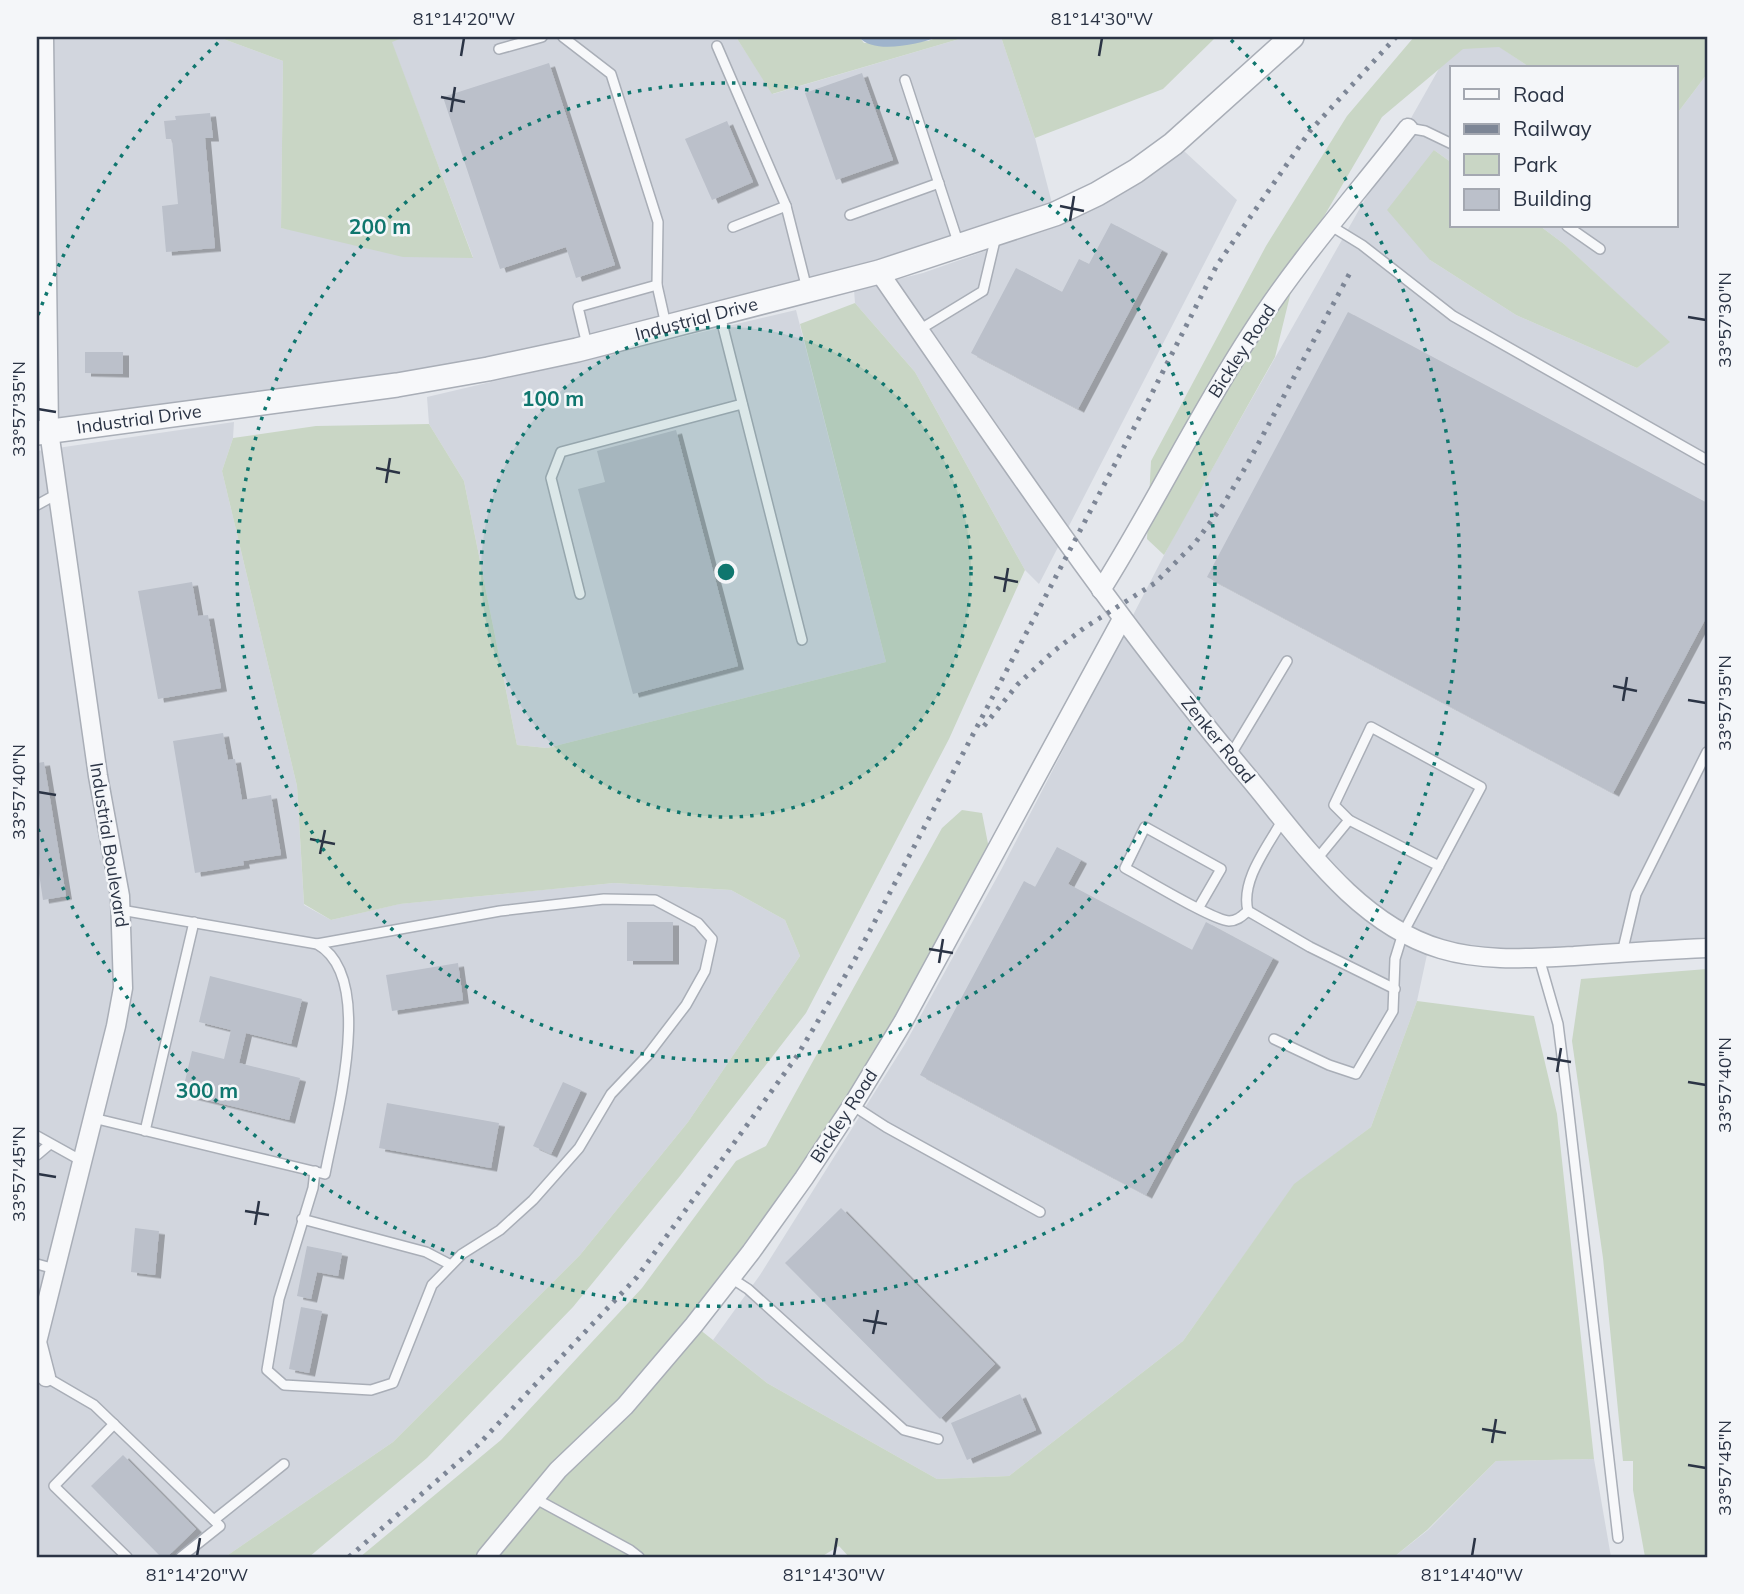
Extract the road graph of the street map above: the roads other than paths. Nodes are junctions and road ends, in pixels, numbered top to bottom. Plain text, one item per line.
1 (44, 37) edge
2 (542, 37) edge
3 (563, 37) edge
4 (1293, 37) edge
5 (717, 46) dead end
6 (499, 49) dead end
7 (905, 80) dead end
8 (1408, 128) joint
9 (1450, 143) edge
10 (939, 183) junction
11 (786, 206) junction
12 (850, 215) dead end
13 (1331, 226) junction
14 (733, 227) dead end
15 (1570, 228) edge
16 (996, 235) junction
17 (960, 247) junction
18 (1600, 249) dead end
19 (879, 272) junction
20 (657, 285) junction
21 (807, 291) junction
22 (720, 313) junction
23 (667, 327) junction
24 (919, 330) junction
25 (587, 347) junction
26 (743, 404) junction
27 (43, 432) edge
28 (1707, 460) edge
29 (57, 494) junction
30 (37, 505) edge
31 (1101, 590) junction
32 (580, 594) dead end
33 (1122, 619) junction
34 (802, 640) dead end
35 (1287, 661) dead end
36 (1707, 752) edge
37 (1230, 756) junction
38 (1283, 819) junction
39 (1349, 820) junction
40 (1317, 859) junction
41 (1439, 866) junction
42 (1199, 907) junction
43 (121, 910) junction
44 (1248, 911) junction
45 (194, 922) junction
46 (1403, 933) junction
47 (317, 944) junction
48 (1707, 948) edge
49 (1622, 953) junction
50 (1539, 958) junction
51 (1395, 989) junction
52 (1273, 1039) dead end
53 (852, 1105) junction
54 (93, 1118) junction
55 (145, 1131) junction
56 (37, 1136) edge
57 (50, 1144) junction
58 (37, 1154) edge
59 (82, 1161) junction
60 (315, 1171) junction
61 (1040, 1212) dead end
62 (302, 1219) junction
63 (37, 1264) edge
64 (451, 1265) junction
65 (55, 1269) junction
66 (731, 1278) junction
67 (41, 1377) edge
68 (114, 1424) junction
69 (938, 1439) dead end
70 (284, 1464) dead end
71 (536, 1499) junction
72 (214, 1520) junction
73 (1618, 1538) dead end
74 (127, 1557) edge
75 (181, 1557) edge
76 (486, 1557) edge
77 (639, 1557) edge

1 - 27 street, Industrial Boulevard
2 - 6 lane
3 - 20 lane
4 - 16 street, Industrial Drive
5 - 11 lane
7 - 10 lane
8 - 9 lane
8 - 13 street, Bickley Road
10 - 12 lane
10 - 17 lane
11 - 14 lane
11 - 21 lane
13 - 28 lane
13 - 31 street, Bickley Road
15 - 18 lane
16 - 17 street, Industrial Drive
16 - 24 lane
17 - 19 street, Industrial Drive
19 - 21 street, Industrial Drive
19 - 24 street, Zenker Road
20 - 23 lane
20 - 25 lane
21 - 22 street, Industrial Drive
22 - 23 street, Industrial Drive
22 - 26 lane
23 - 25 street, Industrial Drive
24 - 31 street, Zenker Road
25 - 27 street, Industrial Drive
26 - 32 lane
26 - 34 lane
27 - 29 street, Industrial Boulevard
29 - 30 lane
29 - 43 street, Industrial Boulevard
31 - 33 street, Zenker Road
33 - 37 street, Zenker Road
33 - 53 street, Bickley Road
35 - 37 lane
36 - 49 lane
37 - 38 street, Zenker Road
38 - 40 street, Zenker Road
38 - 44 lane
39 - 40 lane
39 - 41 lane
39 - 41 lane
40 - 46 street, Zenker Road
41 - 46 lane
42 - 42 lane
42 - 44 lane
43 - 45 lane
43 - 54 street, Industrial Boulevard
44 - 51 lane
45 - 47 lane
45 - 55 lane
46 - 50 street, Zenker Road
46 - 51 lane
47 - 60 lane
47 - 64 lane
48 - 49 street, Zenker Road
49 - 50 street, Zenker Road
50 - 73 lane
51 - 52 lane
53 - 61 lane
53 - 66 street, Bickley Road
54 - 55 lane
54 - 59 street, Industrial Boulevard
55 - 60 lane
56 - 57 lane
57 - 58 lane
57 - 59 lane
59 - 65 street, Industrial Boulevard
60 - 62 lane
62 - 64 lane
62 - 64 lane
63 - 65 lane
65 - 67 street, Industrial Boulevard
66 - 69 lane
66 - 71 street, Bickley Road
67 - 68 lane
68 - 72 lane
68 - 74 lane
70 - 72 lane
71 - 76 street, Bickley Road
71 - 77 lane
72 - 75 lane

